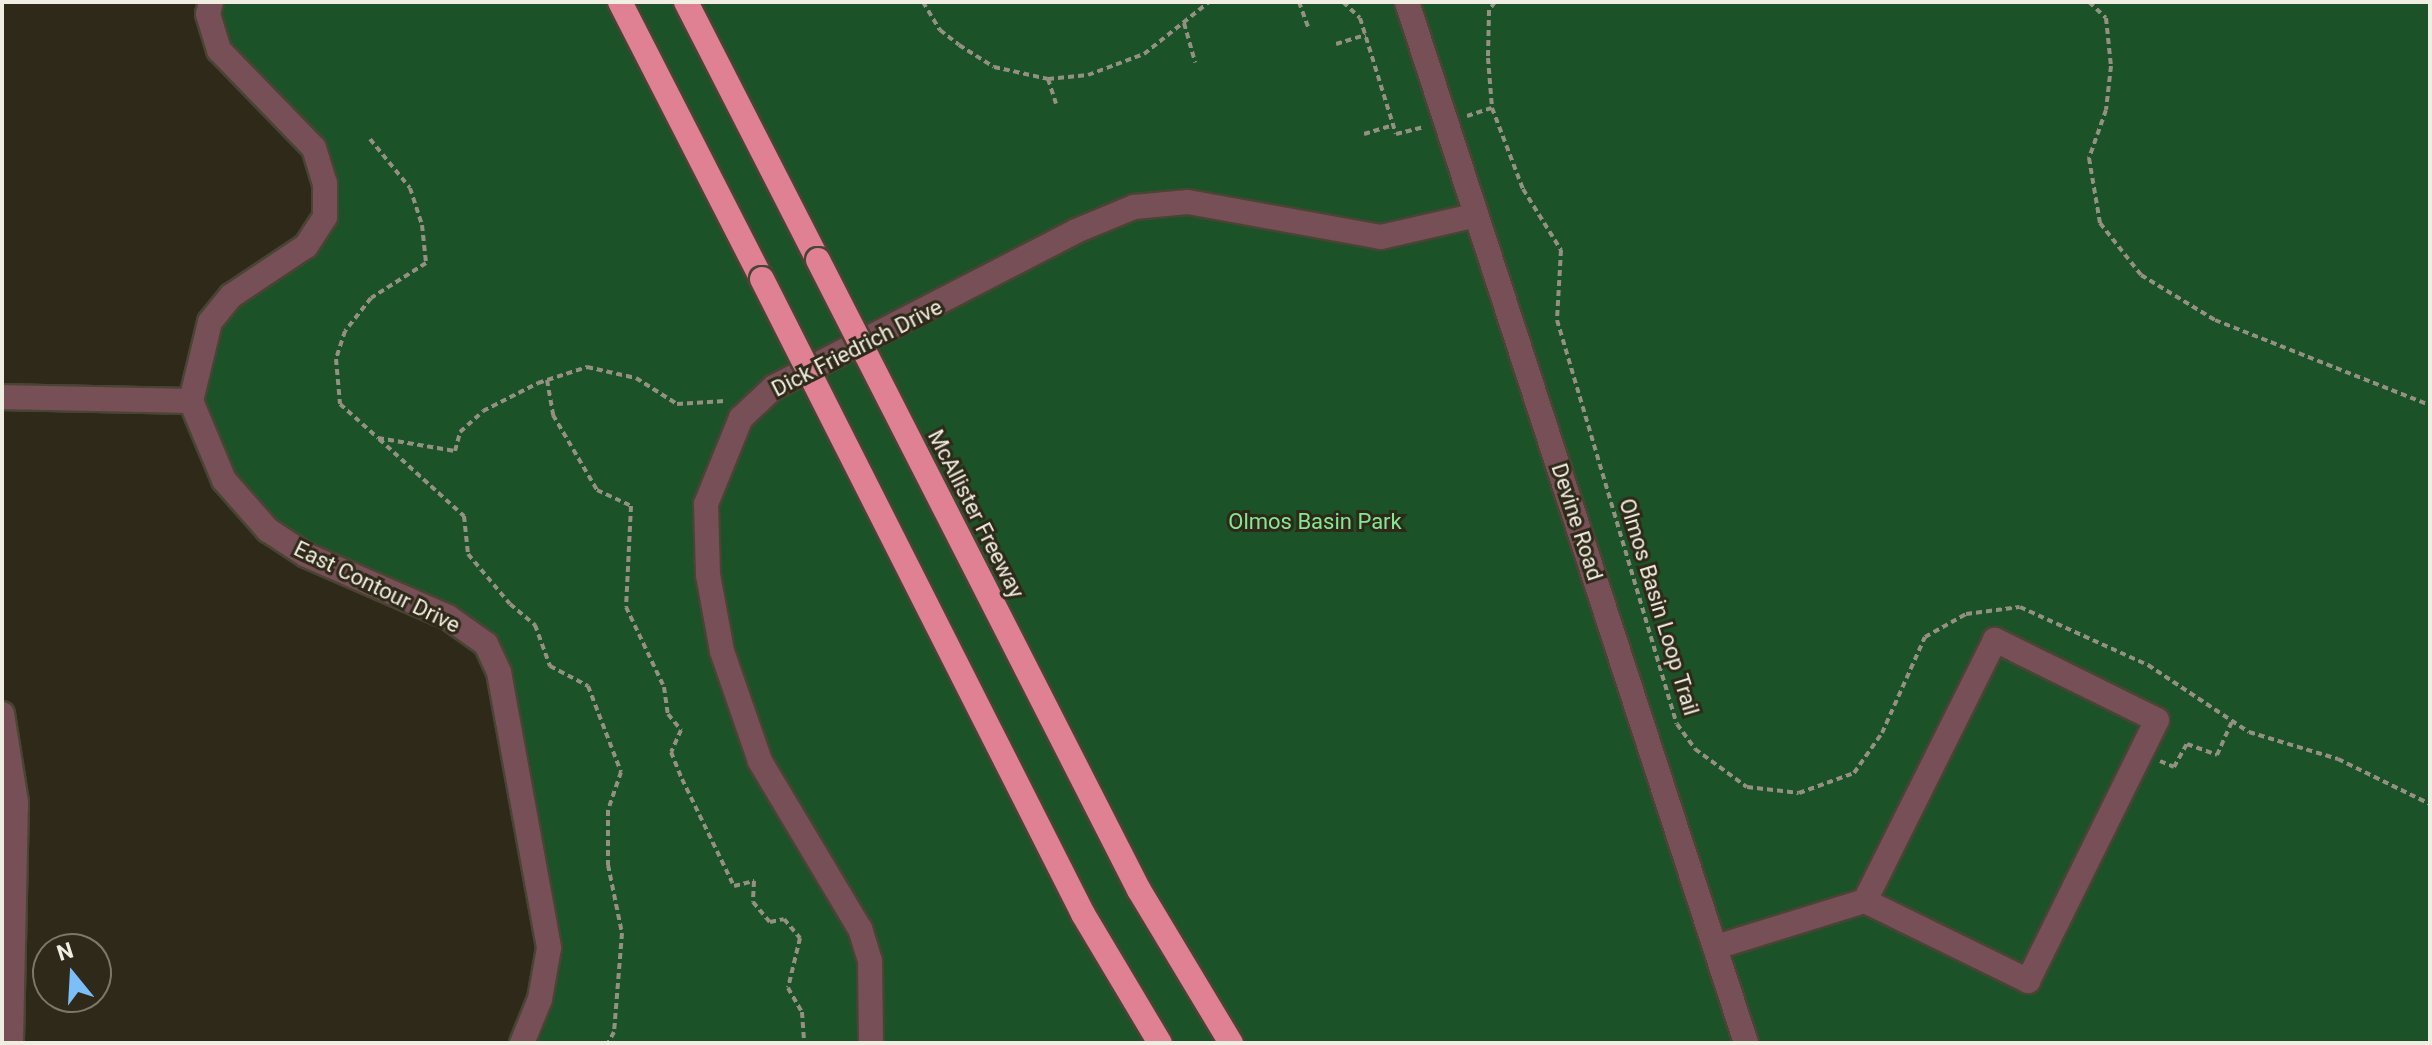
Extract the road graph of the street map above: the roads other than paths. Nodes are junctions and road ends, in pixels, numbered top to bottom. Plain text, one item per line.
1 (211, 2) edge
2 (620, 2) edge
3 (686, 2) edge
4 (1407, 2) edge
5 (1477, 215) junction
6 (2, 397) edge
7 (191, 401) junction
8 (2, 714) edge
9 (1865, 901) junction
10 (1716, 947) junction
11 (11, 1043) edge
12 (522, 1043) edge
13 (871, 1043) edge
14 (1160, 1043) edge
15 (1231, 1043) edge
16 (1746, 1043) edge

1 - 7 street
2 - 14 highway, bridge
3 - 15 highway, McAllister Freeway, bridge
4 - 5 street, Devine Road
5 - 10 street, Devine Road
5 - 13 street, Dick Friedrich Drive
6 - 7 street
7 - 12 street, East Contour Drive
8 - 11 street
9 - 9 street
9 - 10 street
10 - 16 street, Devine Road

